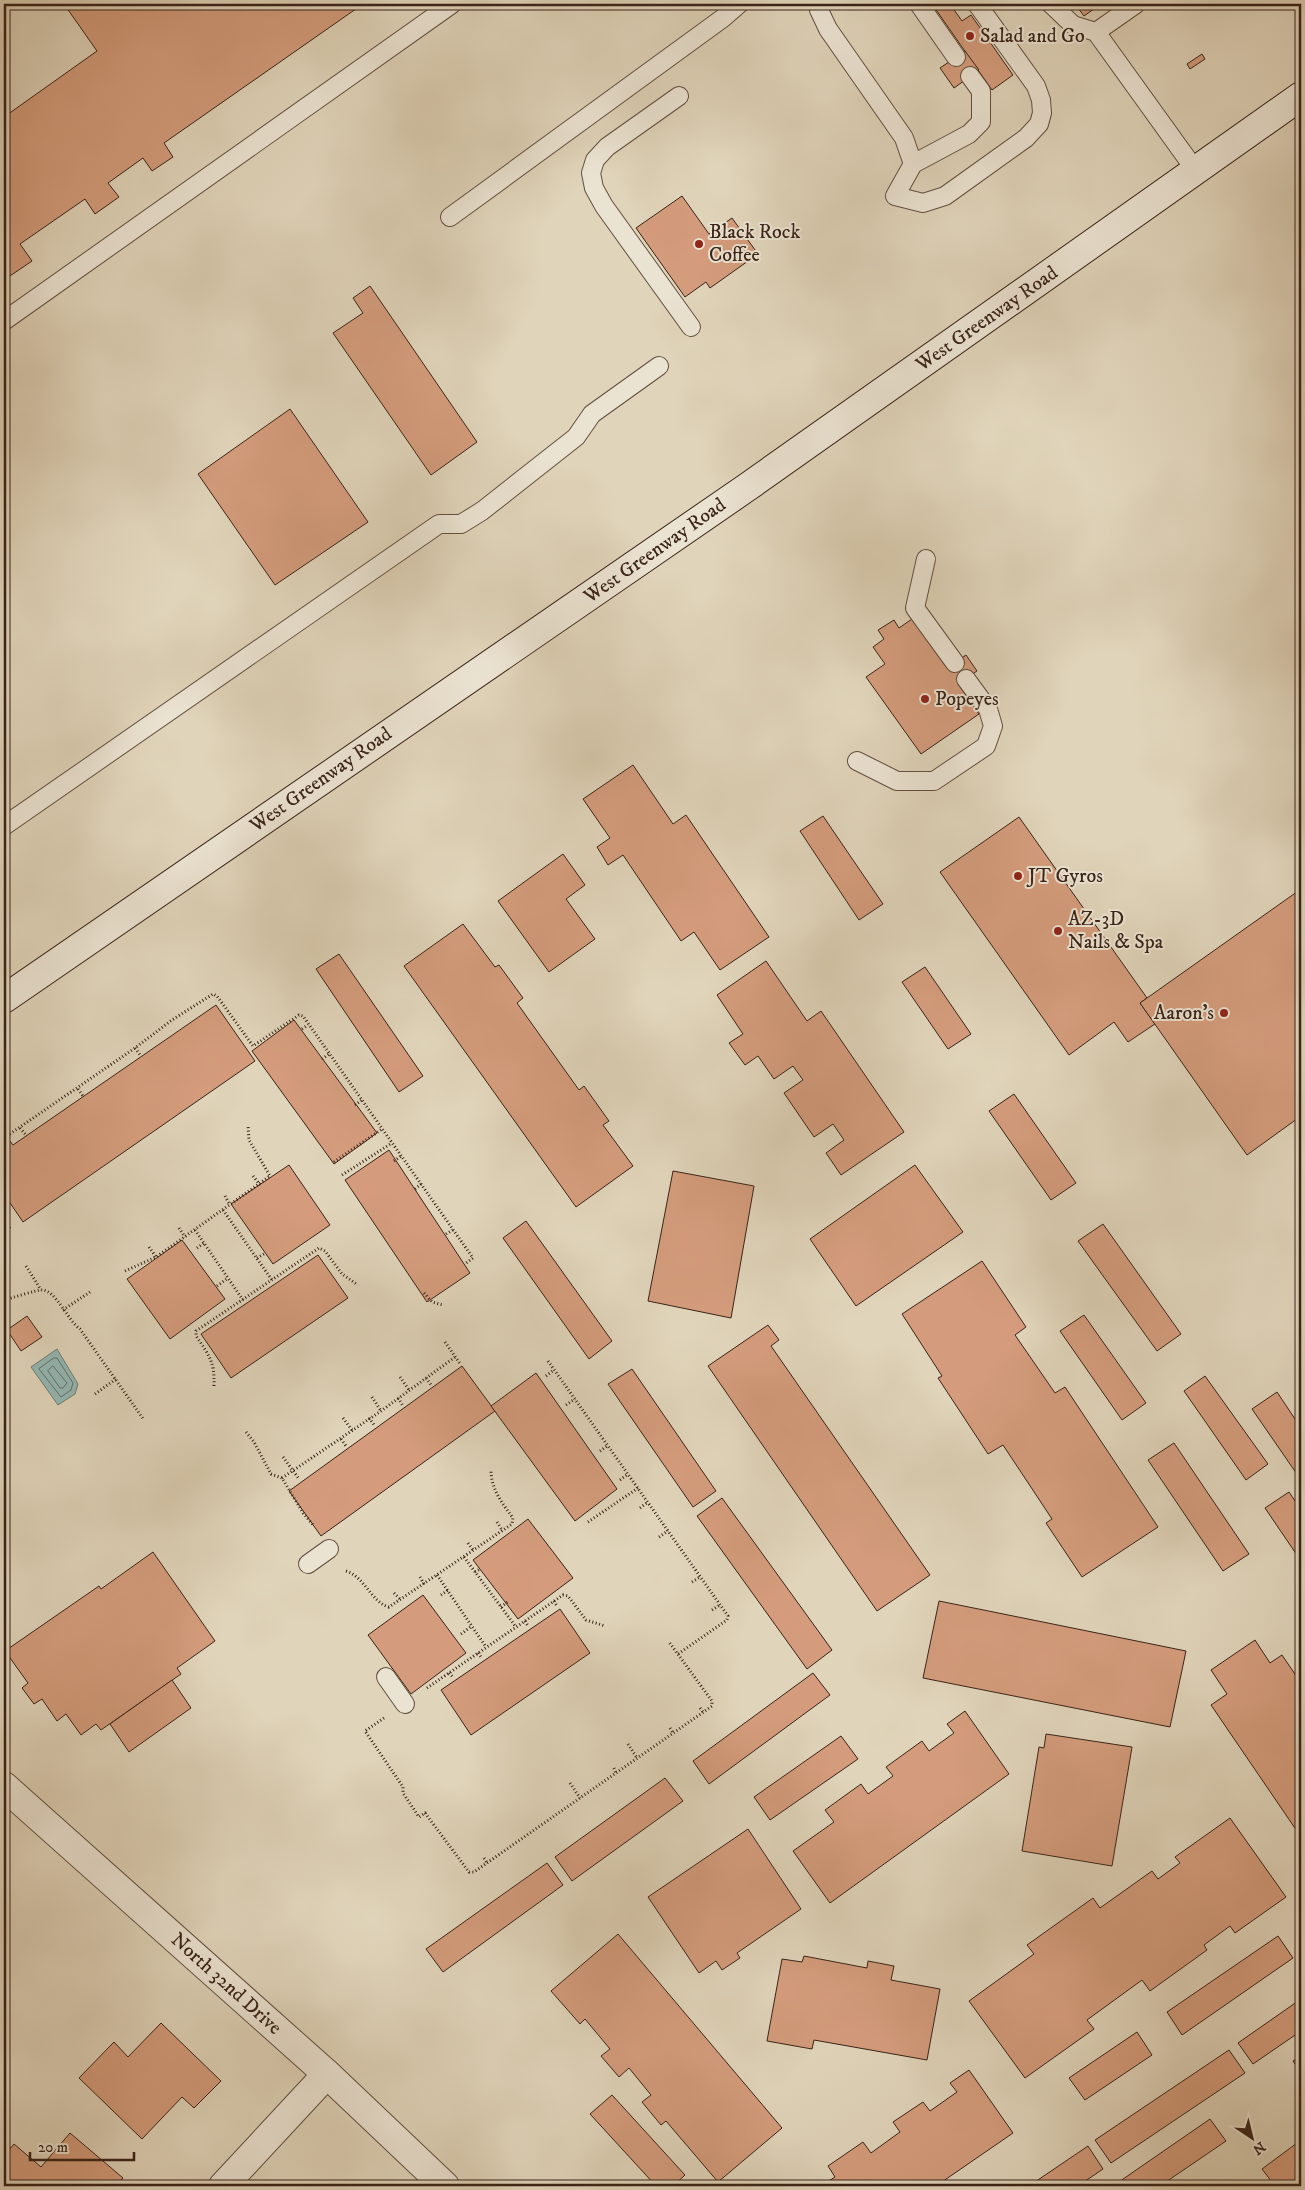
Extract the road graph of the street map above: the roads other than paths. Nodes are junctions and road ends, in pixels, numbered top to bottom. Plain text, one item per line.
1 (452, 4) edge
2 (739, 4) edge
3 (819, 4) edge
4 (919, 4) edge
5 (978, 4) edge
6 (1051, 4) edge
7 (1136, 4) edge
8 (1096, 32) junction
9 (956, 57) dead end
10 (970, 76) dead end
11 (679, 96) dead end
12 (1301, 96) edge
13 (913, 164) junction
14 (1196, 171) junction
15 (450, 217) dead end
16 (4, 321) edge
17 (691, 327) dead end
18 (659, 366) dead end
19 (926, 558) dead end
20 (955, 663) dead end
21 (966, 679) dead end
22 (857, 761) dead end
23 (4, 826) edge
24 (7, 990) edge
25 (329, 1549) dead end
26 (308, 1564) dead end
27 (386, 1677) dead end
28 (405, 1704) dead end
29 (4, 1786) edge
30 (327, 2074) junction
31 (223, 2186) edge
32 (445, 2186) edge

1 - 16 lane
2 - 15 lane
3 - 13 lane
4 - 9 lane
5 - 13 lane
6 - 8 lane
7 - 8 lane
8 - 14 lane
10 - 13 lane
11 - 17 lane
12 - 14 main road, West Greenway Road
14 - 24 main road, West Greenway Road
18 - 23 lane
19 - 20 lane
21 - 22 lane
25 - 26 lane
27 - 28 lane
29 - 30 main road, North 32nd Drive
30 - 31 main road
30 - 32 main road, North 32nd Drive

